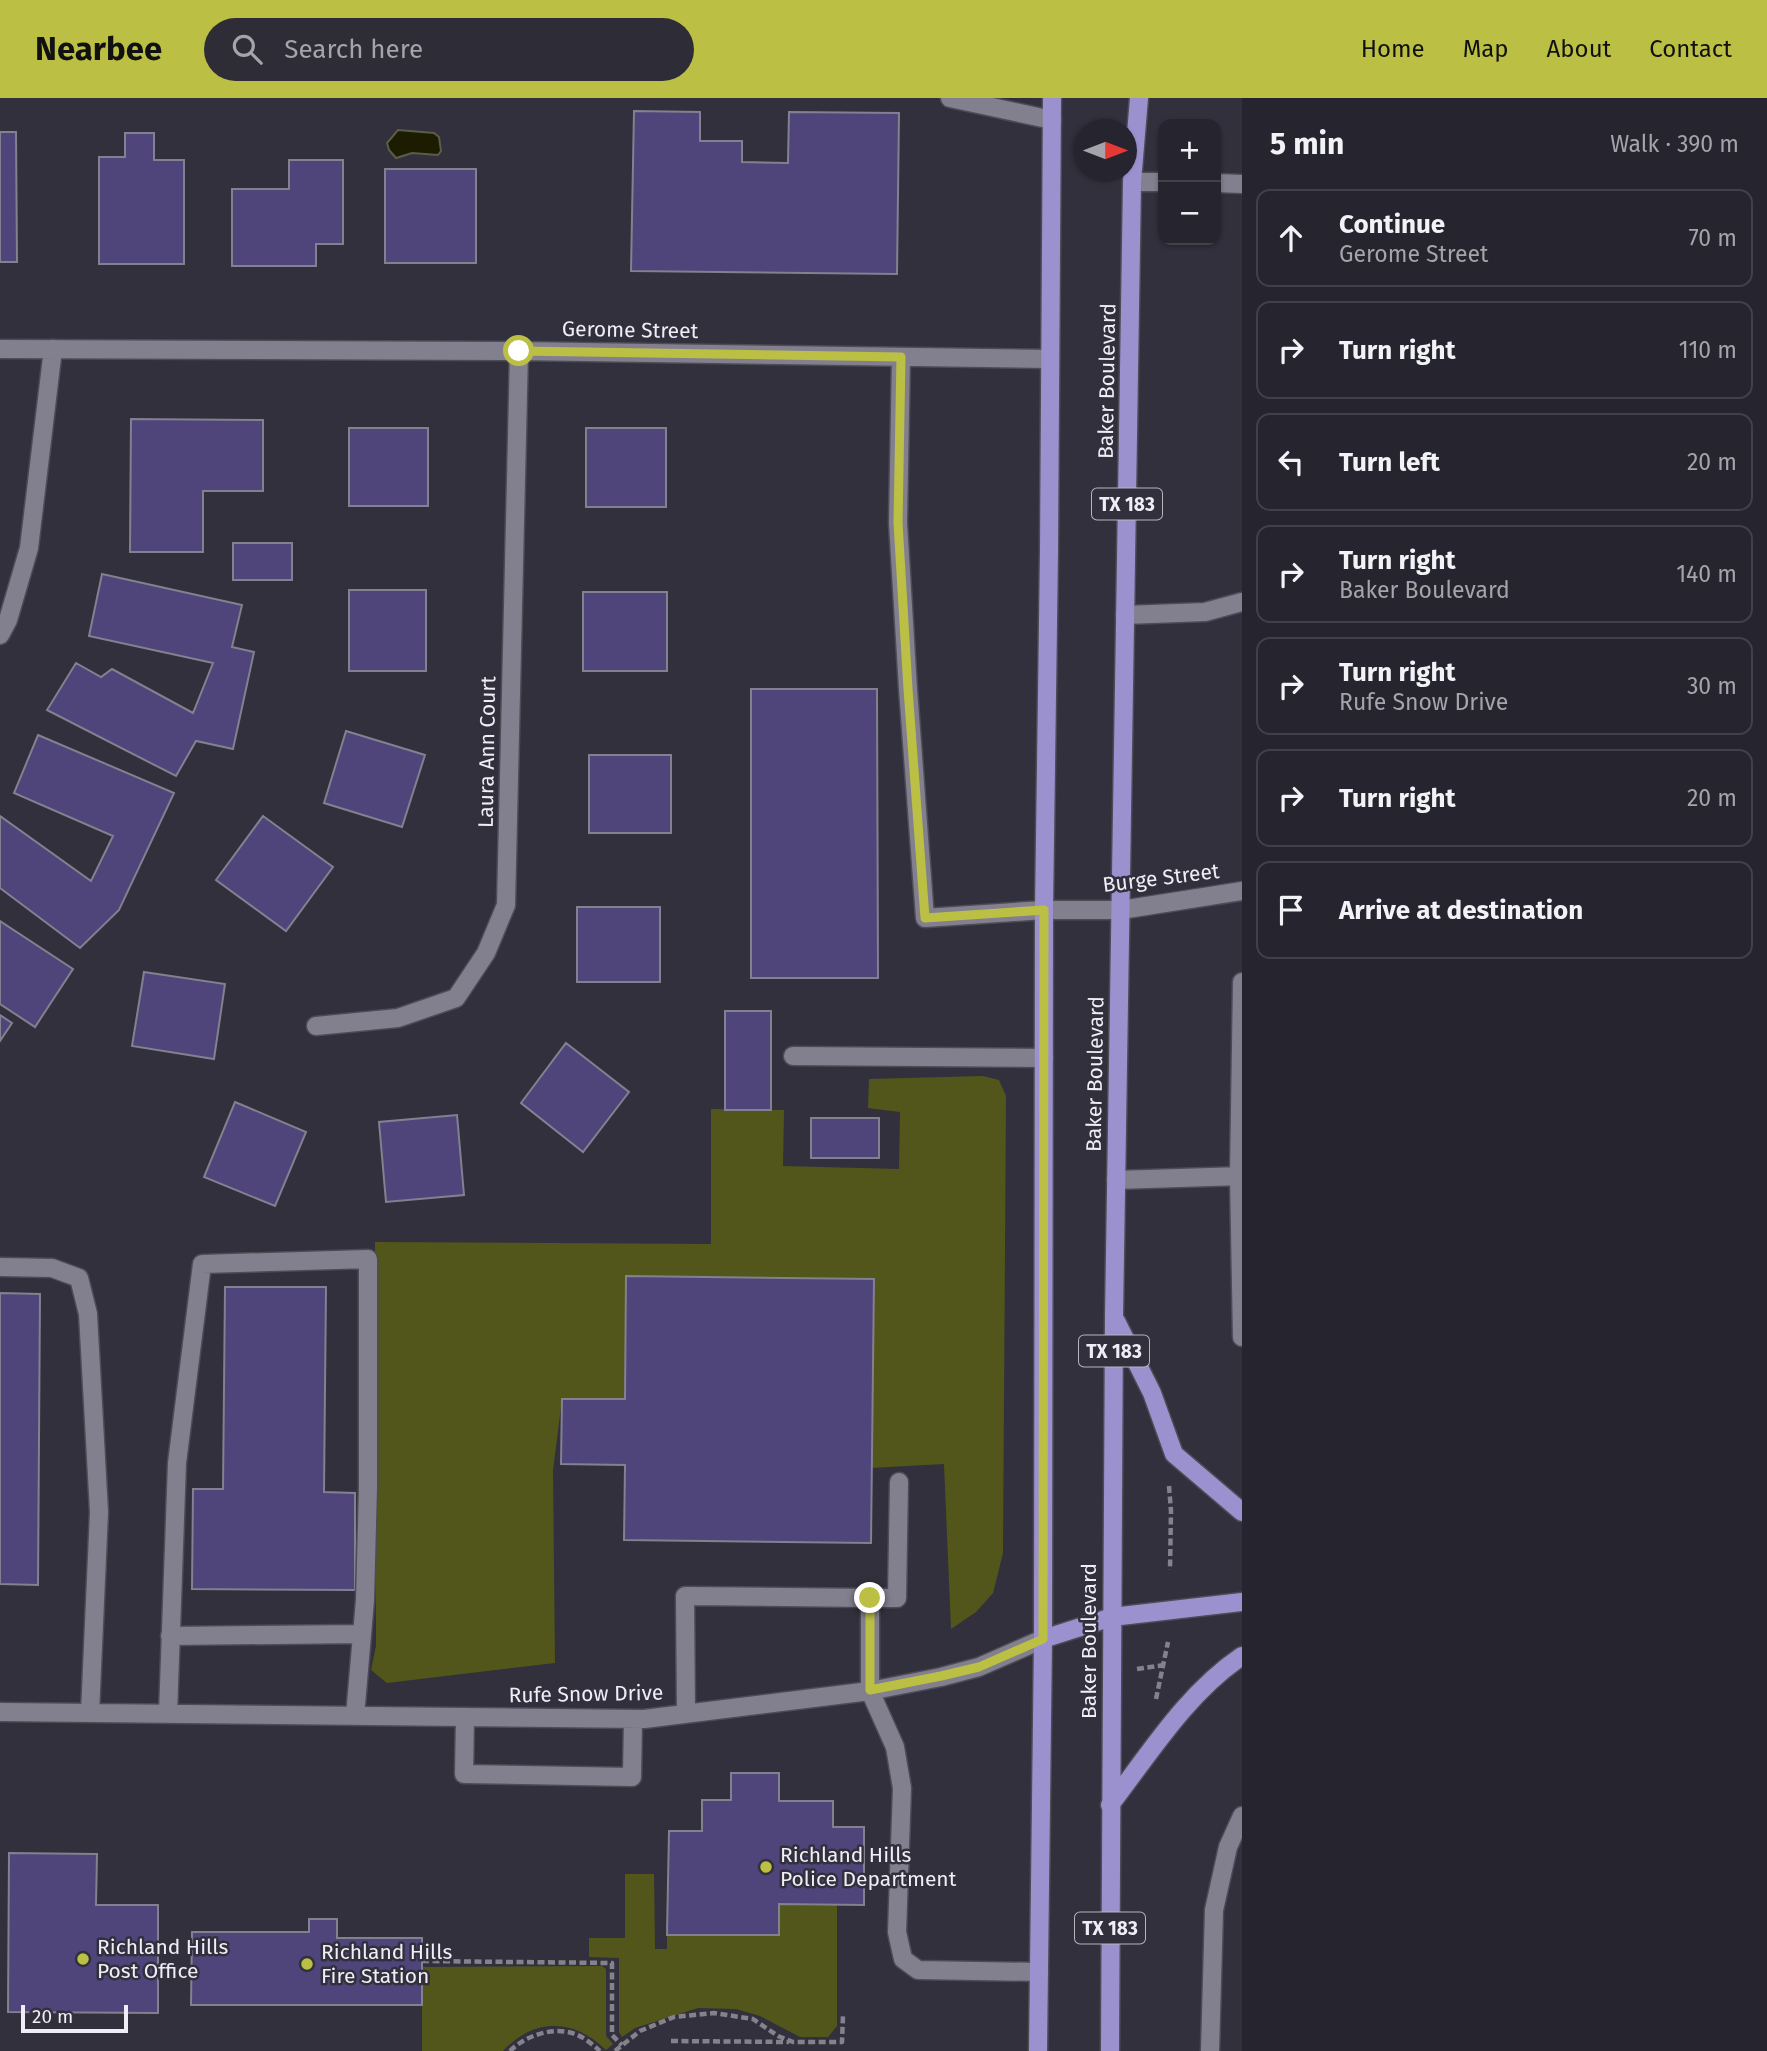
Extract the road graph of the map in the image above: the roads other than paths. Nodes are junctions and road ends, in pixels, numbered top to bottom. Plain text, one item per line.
1 (950, 98) edge
2 (1052, 98) edge
3 (1139, 98) edge
4 (1052, 120) junction
5 (1137, 122) edge
6 (1132, 182) edge
7 (1137, 182) edge
8 (1158, 182) edge
9 (1221, 183) edge
10 (1242, 184) edge
11 (0, 349) edge
12 (53, 349) junction
13 (519, 351) junction
14 (901, 357) junction
15 (1050, 359) junction
16 (1242, 602) edge
17 (1125, 615) junction
18 (0, 635) edge
19 (1242, 891) edge
20 (1044, 910) junction
21 (1121, 910) junction
22 (1242, 982) edge
23 (316, 1026) dead end
24 (793, 1056) dead end
25 (1044, 1058) junction
26 (1240, 1176) edge
27 (1116, 1180) junction
28 (0, 1266) edge
29 (1114, 1317) junction
30 (1242, 1337) edge
31 (899, 1482) dead end
32 (1242, 1512) edge
33 (870, 1598) junction
34 (1242, 1602) edge
35 (1112, 1617) junction
36 (362, 1634) junction
37 (170, 1636) junction
38 (1043, 1639) junction
39 (1242, 1656) edge
40 (870, 1690) junction
41 (0, 1712) edge
42 (90, 1713) junction
43 (168, 1714) junction
44 (686, 1714) junction
45 (355, 1716) junction
46 (465, 1717) junction
47 (633, 1719) junction
48 (1111, 1805) junction
49 (1242, 1816) edge
50 (1040, 1972) junction
51 (1038, 2051) edge
52 (1110, 2051) edge
53 (1210, 2051) edge

1 - 4 street
2 - 4 main road
3 - 5 main road, Baker Boulevard / TX 183
4 - 15 main road
6 - 17 main road, Baker Boulevard / TX 183
7 - 8 street
9 - 10 street
11 - 12 street, Gerome Street
12 - 13 street, Gerome Street
12 - 18 street
13 - 14 street, Gerome Street
13 - 23 street, Laura Ann Court
14 - 15 street, Gerome Street
14 - 20 street, Burge Street
15 - 20 main road
16 - 17 street
17 - 21 main road, Baker Boulevard / TX 183
19 - 21 street, Burge Street
20 - 21 street, Burge Street
20 - 25 main road
21 - 27 main road, Baker Boulevard / TX 183
22 - 26 street
24 - 25 street
25 - 38 main road
26 - 27 street
26 - 30 street
27 - 29 main road, Baker Boulevard / TX 183
28 - 42 street
29 - 32 main road
29 - 35 main road, Baker Boulevard / TX 183
31 - 33 street
33 - 40 street
33 - 44 street
34 - 35 main road, Rufe Snow Drive
35 - 38 main road, Rufe Snow Drive
35 - 48 main road, Baker Boulevard / TX 183
36 - 37 street
36 - 37 street
36 - 45 street
37 - 43 street
38 - 40 street, Rufe Snow Drive
38 - 50 main road
39 - 48 main road
40 - 44 street, Rufe Snow Drive
40 - 50 street
41 - 42 street, Rufe Snow Drive
42 - 43 street, Rufe Snow Drive
43 - 45 street, Rufe Snow Drive
44 - 47 street, Rufe Snow Drive
45 - 46 street, Rufe Snow Drive
46 - 47 street, Rufe Snow Drive
46 - 47 street
48 - 52 main road, Baker Boulevard / TX 183
49 - 53 street
50 - 51 main road

